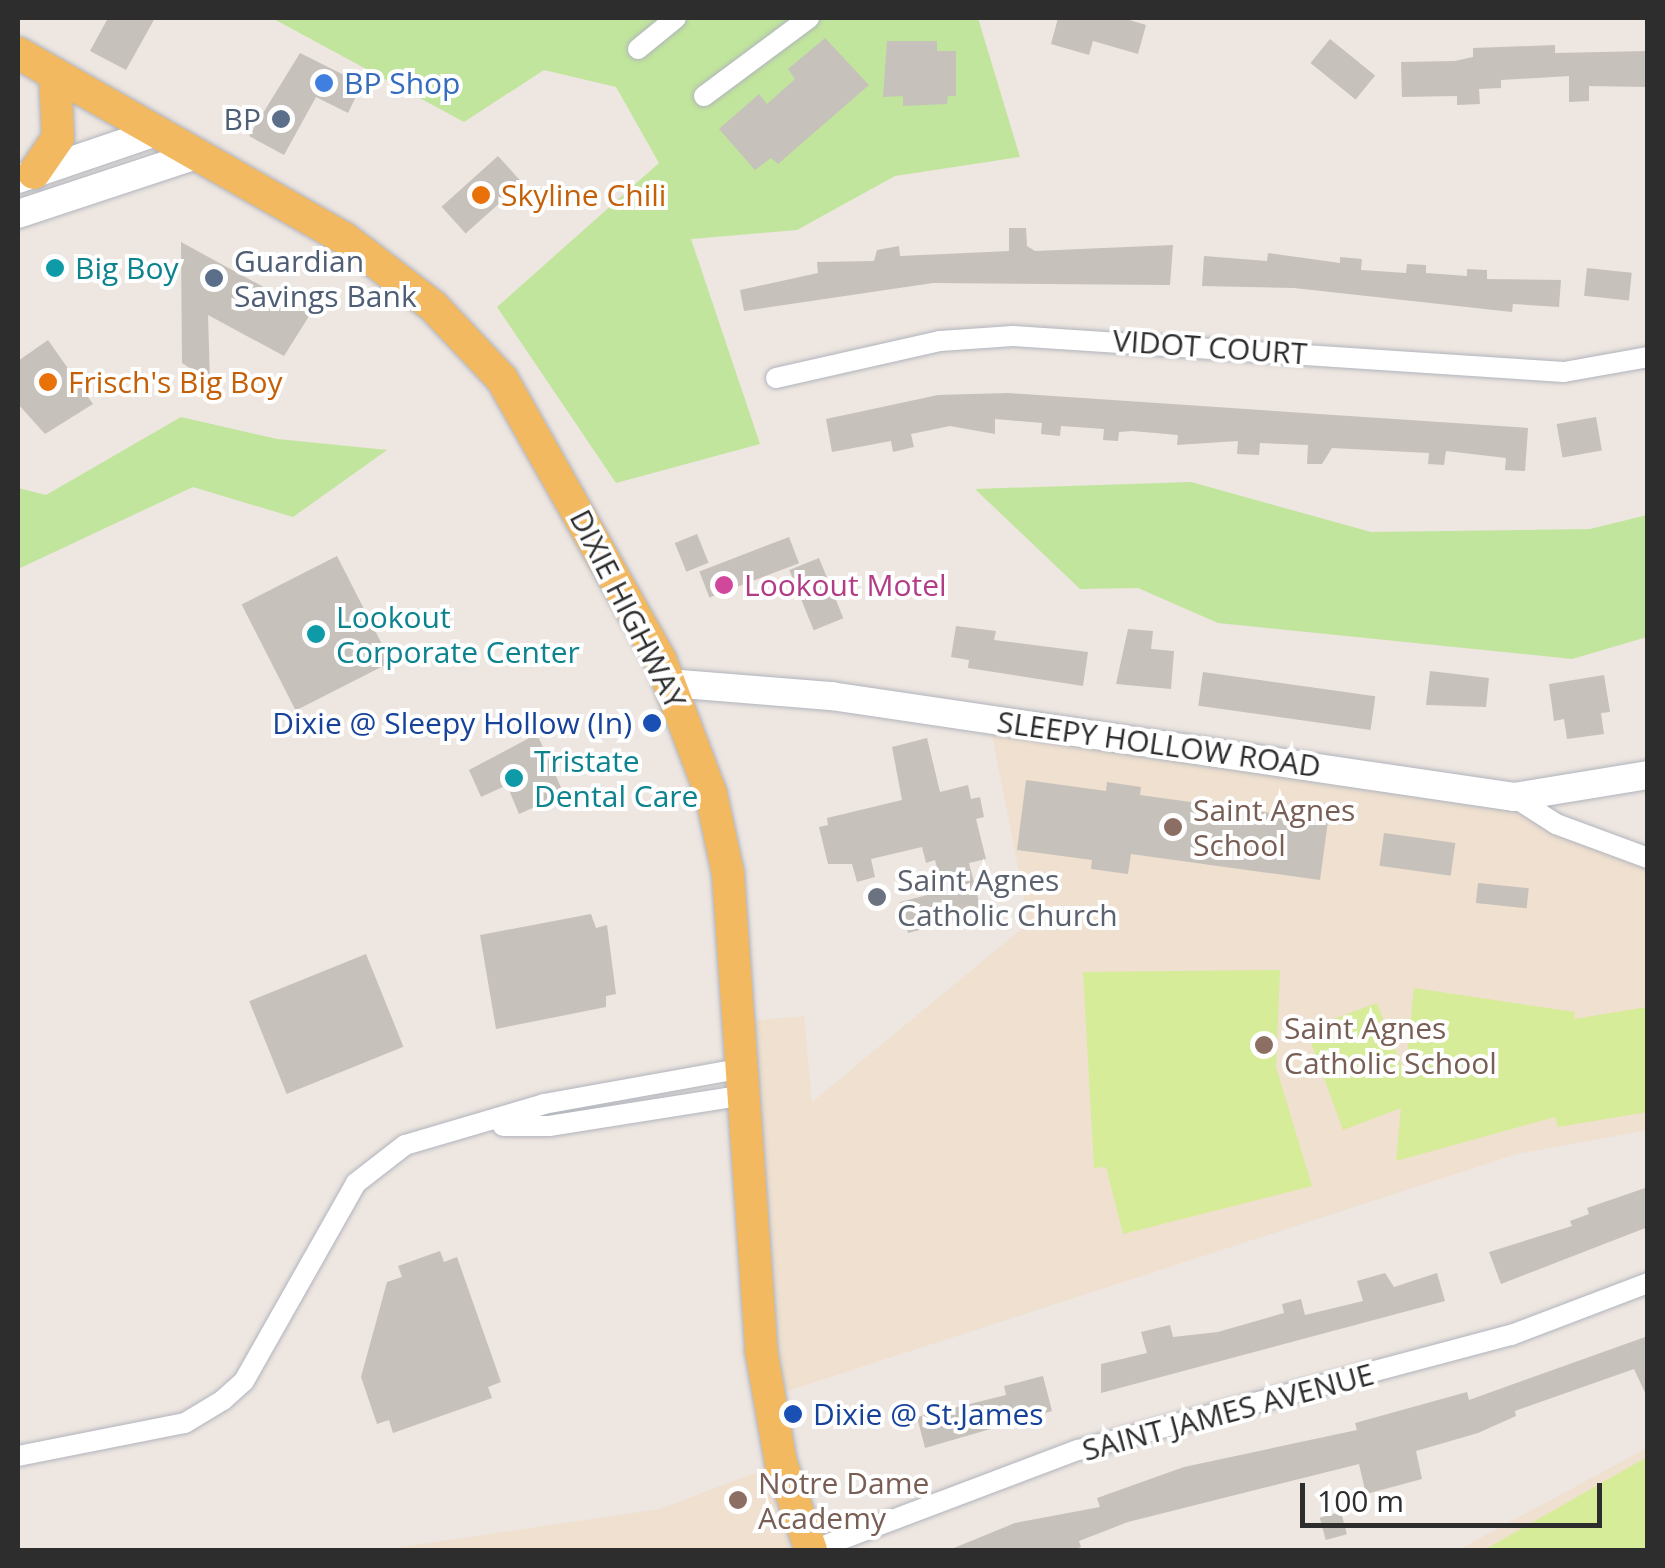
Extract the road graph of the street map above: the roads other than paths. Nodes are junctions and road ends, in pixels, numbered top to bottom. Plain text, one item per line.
1 (676, 18) edge
2 (810, 18) edge
3 (638, 49) dead end
4 (18, 53) edge
5 (55, 74) junction
6 (704, 96) dead end
7 (156, 132) junction
8 (196, 154) junction
9 (26, 176) edge
10 (18, 214) edge
11 (1648, 357) edge
12 (776, 378) dead end
13 (669, 684) junction
14 (1648, 775) edge
15 (1514, 797) junction
16 (1648, 858) edge
17 (744, 1081) junction
18 (1648, 1284) edge
19 (18, 1456) edge
20 (812, 1550) edge

1 - 3 street
2 - 6 street
4 - 5 main road, DIXIE HIGHWAY
5 - 7 main road, DIXIE HIGHWAY
5 - 9 main road
7 - 8 main road, DIXIE HIGHWAY
7 - 9 main road
8 - 10 main road
8 - 13 main road, DIXIE HIGHWAY
11 - 12 street, VIDOT COURT
13 - 15 main road, SLEEPY HOLLOW ROAD
13 - 17 main road, DIXIE HIGHWAY
14 - 15 main road, SLEEPY HOLLOW ROAD
15 - 16 street
17 - 19 street
17 - 20 main road, DIXIE HIGHWAY
18 - 20 street, SAINT JAMES AVENUE

